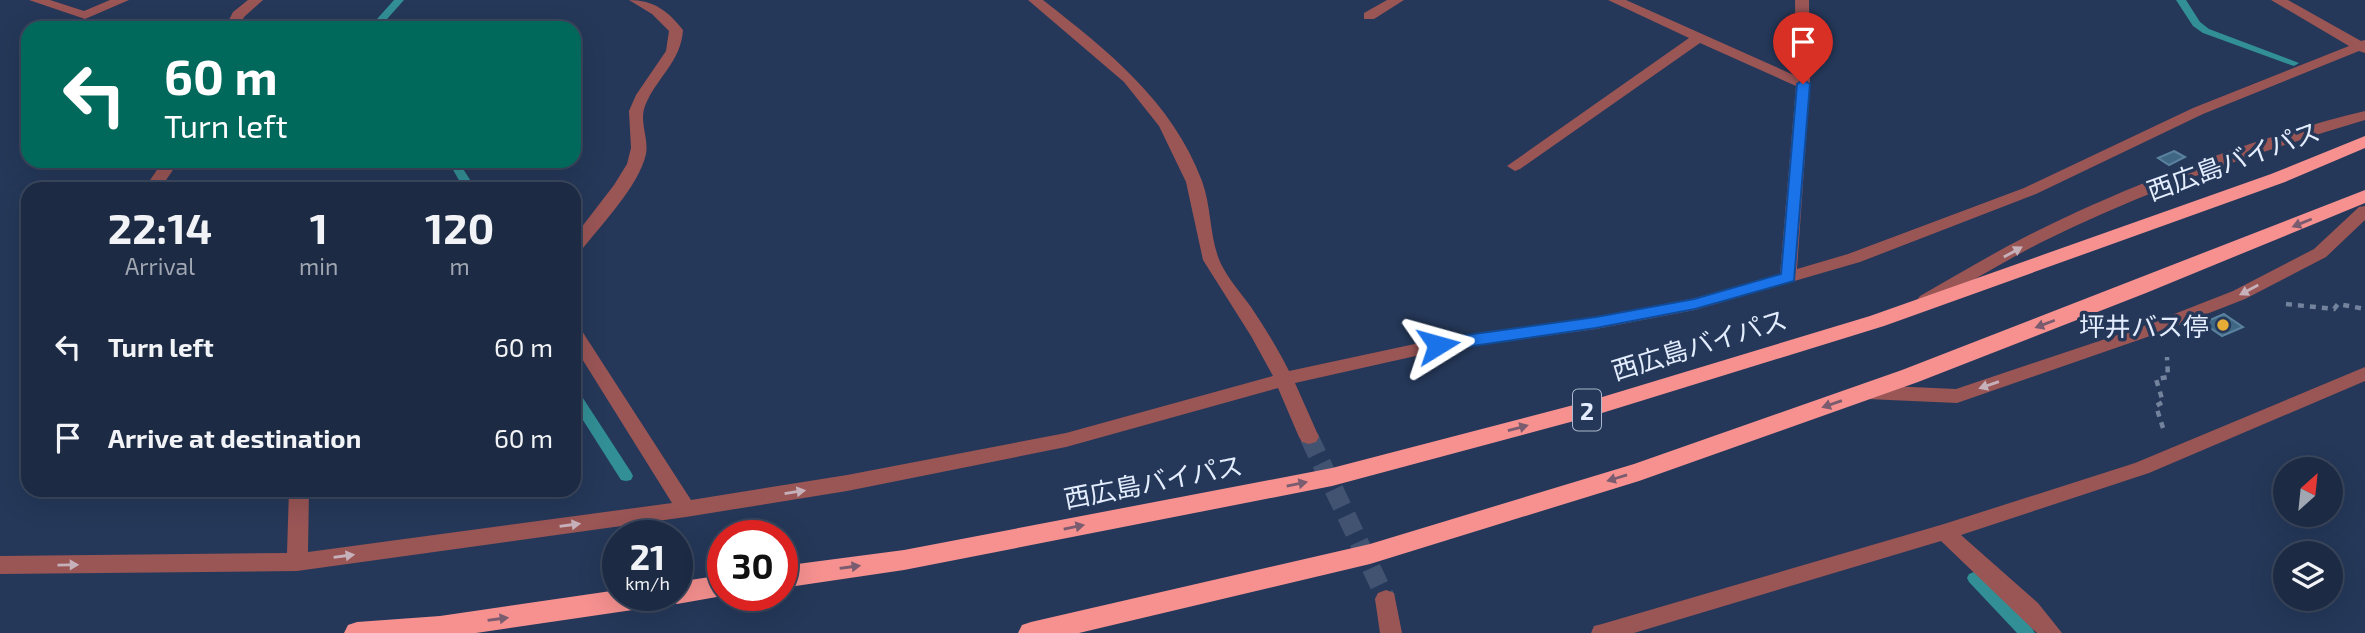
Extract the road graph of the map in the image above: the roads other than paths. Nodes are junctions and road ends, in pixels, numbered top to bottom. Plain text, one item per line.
1 (36, 0) edge
2 (121, 0) edge
3 (256, 0) edge
4 (636, 0) edge
5 (1035, 0) edge
6 (1397, 0) edge
7 (1615, 0) edge
8 (1802, 0) edge
9 (2278, 0) edge
10 (1369, 16) dead end
11 (236, 21) edge
12 (1699, 37) junction
13 (2363, 47) edge
14 (1803, 84) junction
15 (2365, 115) edge
16 (2365, 141) edge
17 (1515, 166) dead end
18 (2365, 196) edge
19 (2365, 211) edge
20 (581, 238) edge
21 (1788, 277) junction
22 (1910, 309) junction
23 (581, 343) edge
24 (2365, 374) edge
25 (1285, 379) junction
26 (1867, 392) junction
27 (1309, 437) tunnel mouth
28 (299, 497) edge
29 (686, 509) junction
30 (1944, 532) junction
31 (298, 562) junction
32 (0, 565) edge
33 (798, 575) edge
34 (1386, 599) tunnel mouth
35 (602, 603) edge
36 (357, 633) edge
37 (1031, 633) edge
38 (1391, 633) edge
39 (1602, 633) edge
40 (2051, 633) edge

1 - 2 street
3 - 11 street
4 - 20 street
5 - 25 street
6 - 10 street
7 - 12 street
8 - 14 street
9 - 13 street
12 - 14 street
12 - 17 street
13 - 21 street
14 - 21 street
22 -> 15 street
16 - 22 highway, 西広島バイパス / 2
18 -> 26 highway
19 -> 26 street
21 - 25 street
33 -> 22 highway, 西広島バイパス / 2
23 - 29 street
24 - 30 street
25 - 27 street
29 -> 25 street
26 -> 37 highway
28 - 31 street
31 -> 29 street
30 - 39 street
30 - 40 street
32 -> 31 street
34 - 38 street
36 -> 35 highway

